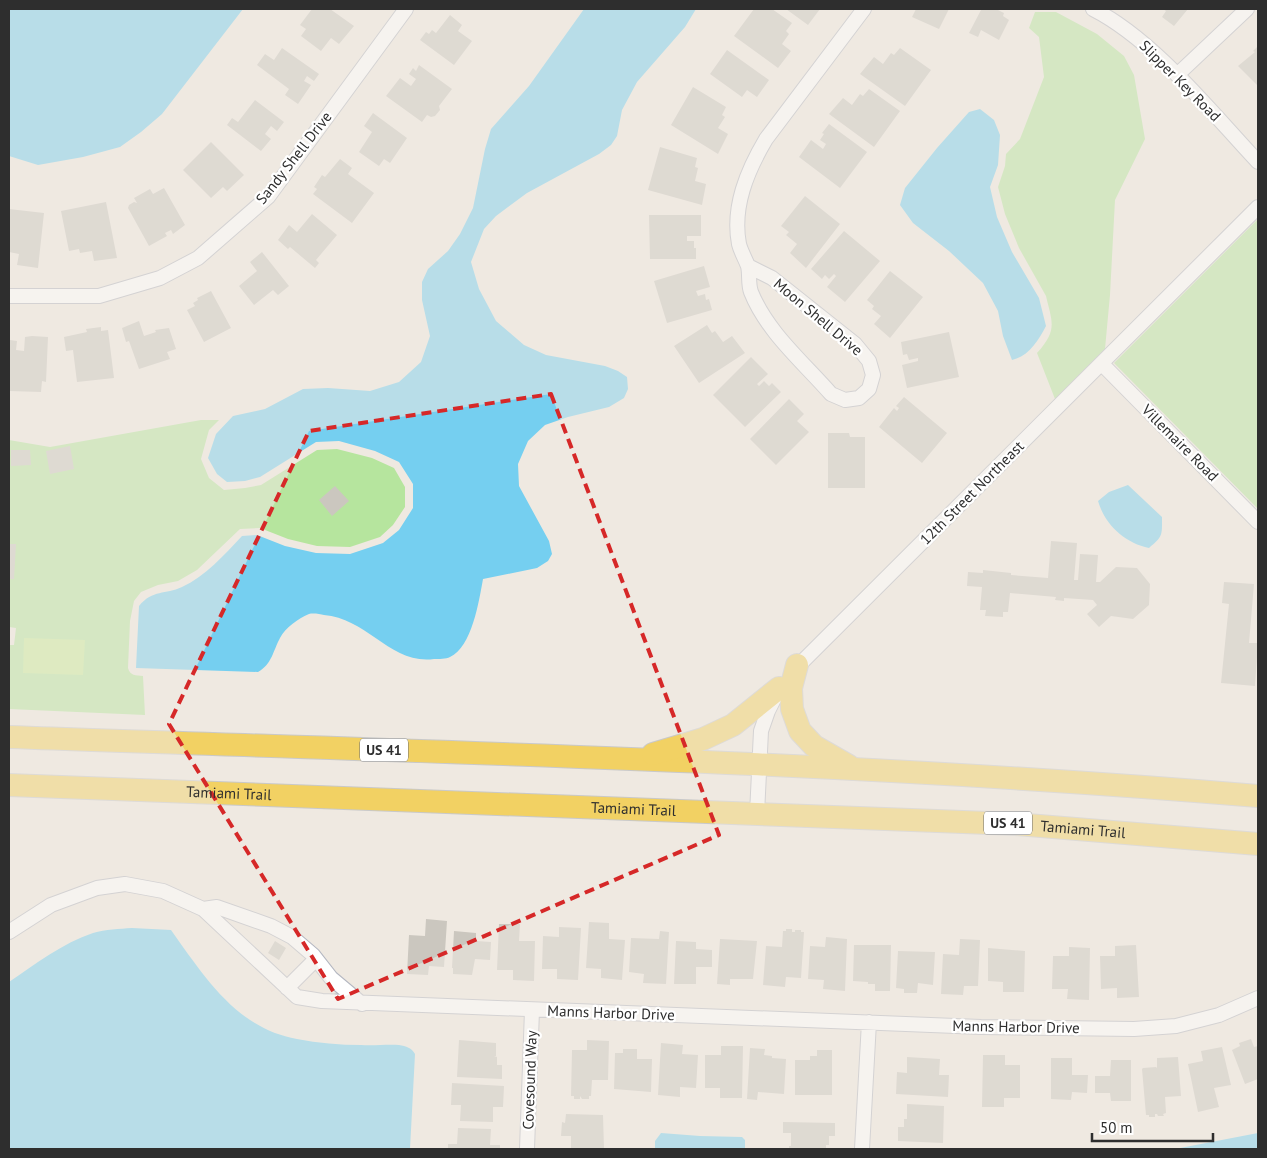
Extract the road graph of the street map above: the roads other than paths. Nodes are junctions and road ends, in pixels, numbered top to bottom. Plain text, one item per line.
1 (406, 9) edge
2 (864, 9) edge
3 (1094, 9) edge
4 (1246, 9) edge
5 (1177, 75) junction
6 (1258, 162) edge
7 (1258, 207) edge
8 (748, 266) junction
9 (9, 296) edge
10 (1102, 364) junction
11 (1258, 522) edge
12 (798, 665) junction
13 (779, 688) junction
14 (9, 737) edge
15 (637, 759) junction
16 (758, 764) junction
17 (854, 769) junction
18 (9, 785) edge
19 (1258, 796) edge
20 (757, 814) junction
21 (1258, 844) edge
22 (202, 909) junction
23 (9, 932) edge
24 (316, 960) junction
25 (287, 988) junction
26 (1258, 998) edge
27 (362, 1004) junction
28 (532, 1010) junction
29 (869, 1022) junction
30 (527, 1149) edge
31 (862, 1149) edge

1 - 9 street, Sandy Shell Drive
2 - 8 street, Moon Shell Drive
3 - 5 street, Slipper Key Road
4 - 5 street
5 - 6 street, Slipper Key Road
7 - 10 street, 12th Street Northeast
8 - 8 street, Moon Shell Drive
10 - 11 street, Villemaire Road
10 - 12 street, 12th Street Northeast
12 - 13 street, 12th Street Northeast
12 - 17 main road
13 - 15 main road
13 - 16 street, 12th Street Northeast
14 - 15 main road, US 41
15 - 16 main road, US 41
16 - 17 main road, US 41
16 - 20 street, 12th Street Northeast
17 - 19 main road, US 41
18 - 20 main road, Tamiami Trail / US 41
20 - 21 main road, Tamiami Trail / US 41
22 - 23 street, Manns Harbor Drive
22 - 24 street
22 - 25 street, Manns Harbor Drive
24 - 25 street
24 - 27 street
25 - 27 street, Manns Harbor Drive
26 - 29 street, Manns Harbor Drive
27 - 28 street, Manns Harbor Drive
28 - 29 street, Manns Harbor Drive
28 - 30 street, Covesound Way
29 - 31 street

